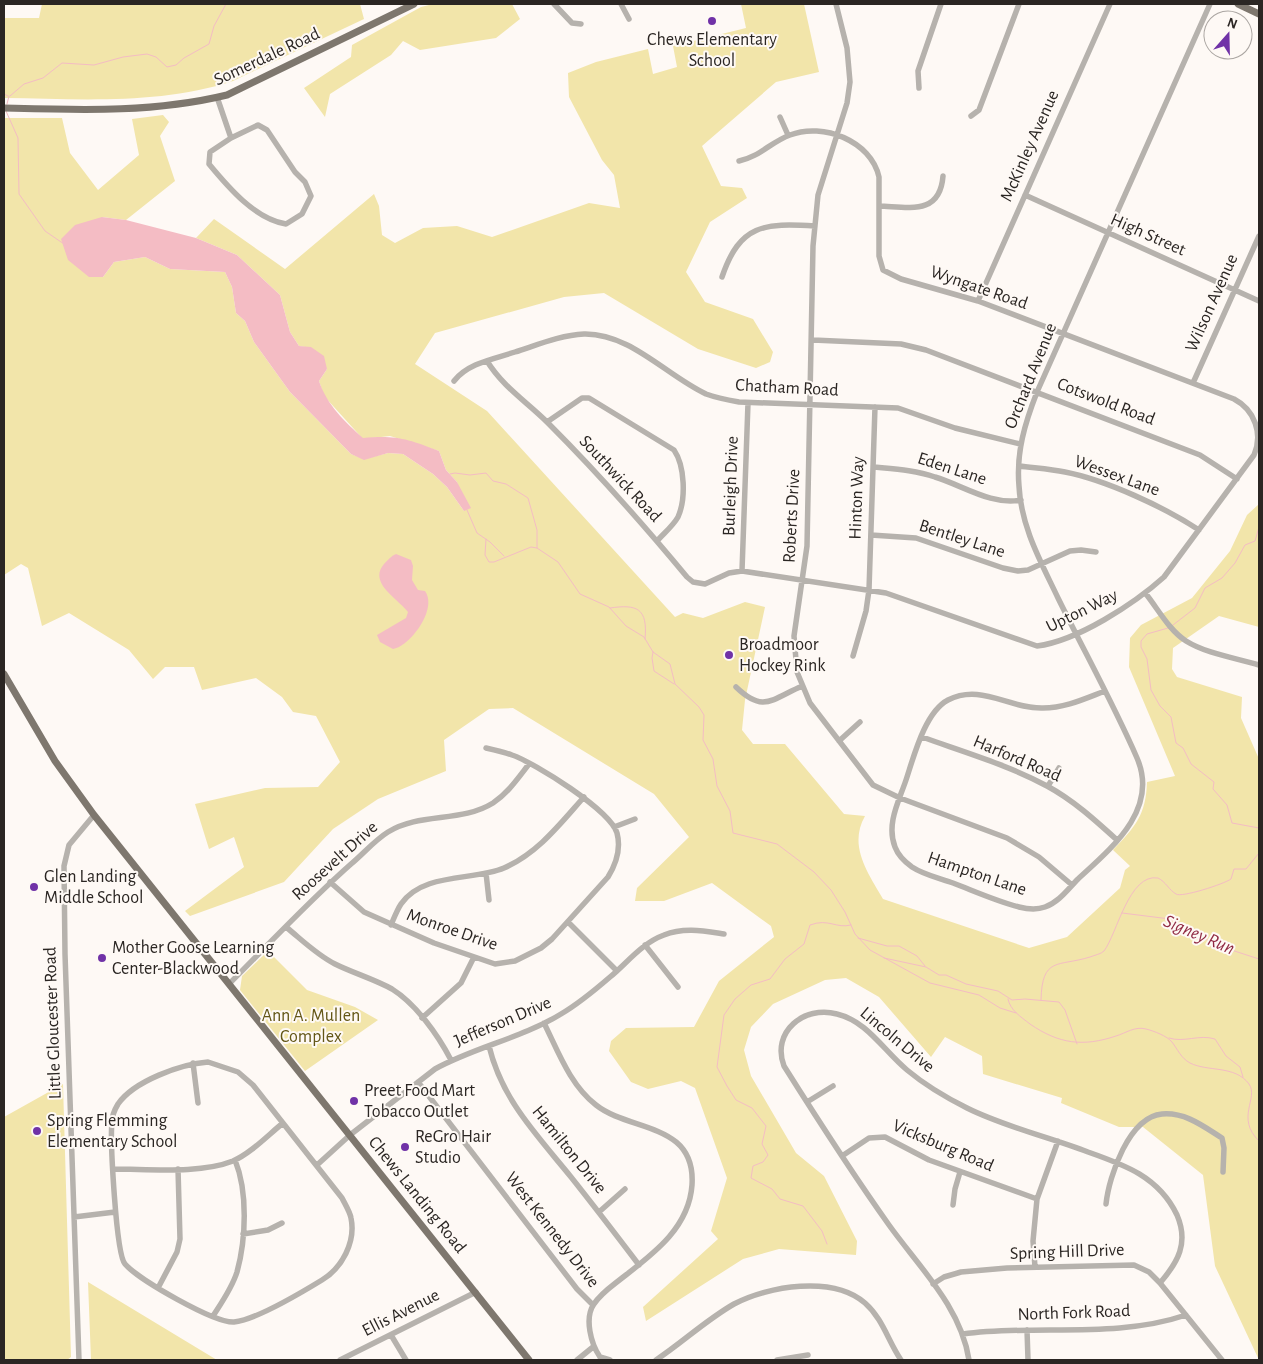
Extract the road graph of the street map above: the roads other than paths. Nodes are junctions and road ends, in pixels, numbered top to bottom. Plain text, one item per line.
1 (414, 4) edge
2 (554, 4) edge
3 (621, 4) edge
4 (836, 4) edge
5 (941, 4) edge
6 (1019, 4) edge
7 (1110, 4) edge
8 (1210, 4) edge
9 (1238, 4) edge
10 (1259, 14) edge
11 (629, 19) dead end
12 (581, 24) dead end
13 (919, 88) dead end
14 (217, 97) junction
15 (4, 108) edge
16 (971, 116) dead end
17 (780, 117) dead end
18 (788, 135) junction
19 (837, 135) junction
20 (232, 138) junction
21 (739, 161) dead end
22 (943, 176) dead end
23 (1025, 195) junction
24 (879, 206) junction
25 (815, 226) junction
26 (1108, 233) junction
27 (1259, 236) edge
28 (722, 277) dead end
29 (1235, 290) junction
30 (1259, 301) edge
31 (978, 302) junction
32 (1063, 334) junction
33 (813, 340) junction
34 (487, 361) junction
35 (454, 381) dead end
36 (1193, 383) junction
37 (1037, 392) junction
38 (748, 403) junction
39 (810, 405) junction
40 (875, 407) junction
41 (548, 422) junction
42 (1258, 425) edge
43 (1020, 444) junction
44 (1019, 466) junction
45 (873, 467) junction
46 (1237, 479) junction
47 (1021, 500) junction
48 (1199, 530) junction
49 (871, 535) junction
50 (657, 541) junction
51 (1096, 552) dead end
52 (1041, 562) junction
53 (742, 571) junction
54 (803, 582) junction
55 (869, 590) junction
56 (1146, 594) junction
57 (1076, 634) junction
58 (853, 656) dead end
59 (1259, 665) edge
60 (4, 674) edge
61 (802, 686) junction
62 (736, 687) dead end
63 (1105, 691) junction
64 (860, 722) dead end
65 (922, 737) junction
66 (839, 742) junction
67 (486, 748) dead end
68 (529, 764) junction
69 (1059, 768) dead end
70 (1048, 786) junction
71 (584, 797) junction
72 (900, 798) junction
73 (94, 815) junction
74 (635, 819) dead end
75 (614, 826) junction
76 (1117, 840) junction
77 (486, 873) junction
78 (330, 882) junction
79 (1072, 885) junction
80 (489, 900) dead end
81 (568, 922) junction
82 (391, 925) junction
83 (286, 926) junction
84 (724, 934) dead end
85 (645, 945) junction
86 (474, 957) junction
87 (617, 971) junction
88 (229, 984) junction
89 (678, 987) dead end
90 (422, 1018) junction
91 (544, 1023) junction
92 (489, 1046) junction
93 (451, 1060) junction
94 (193, 1063) junction
95 (418, 1082) junction
96 (833, 1086) dead end
97 (807, 1102) junction
98 (198, 1103) dead end
99 (282, 1123) junction
100 (350, 1135) junction
101 (1058, 1140) junction
102 (842, 1156) junction
103 (235, 1160) junction
104 (1116, 1161) junction
105 (317, 1165) junction
106 (114, 1169) junction
107 (178, 1169) junction
108 (960, 1172) junction
109 (1223, 1172) dead end
110 (625, 1189) dead end
111 (1037, 1199) junction
112 (1106, 1204) dead end
113 (953, 1205) dead end
114 (115, 1212) junction
115 (599, 1212) junction
116 (74, 1217) junction
117 (282, 1223) dead end
118 (243, 1234) junction
119 (639, 1265) junction
120 (1035, 1267) junction
121 (1160, 1283) junction
122 (933, 1284) junction
123 (158, 1288) junction
124 (476, 1292) junction
125 (593, 1305) junction
126 (1186, 1315) junction
127 (213, 1316) junction
128 (1028, 1330) junction
129 (963, 1334) junction
130 (391, 1335) junction
131 (593, 1347) junction
132 (808, 1355) dead end
133 (598, 1359) edge
134 (79, 1360) edge
135 (340, 1360) edge
136 (406, 1360) edge
137 (529, 1360) edge
138 (577, 1360) edge
139 (610, 1360) edge
140 (656, 1360) edge
141 (777, 1360) edge
142 (901, 1360) edge
143 (969, 1360) edge
144 (1028, 1360) edge
145 (1222, 1360) edge

1 - 14 main road, Somerdale Road
2 - 12 street
3 - 11 street
4 - 19 street, Roberts Drive
5 - 13 street
6 - 16 street
7 - 23 street, McKinley Avenue
8 - 26 street, Orchard Avenue
9 - 10 main road
14 - 15 main road, Somerdale Road
14 - 20 street
17 - 18 street
18 - 19 street, Wyngate Road
18 - 21 street
19 - 24 street, Wyngate Road
19 - 25 street, Roberts Drive
20 - 20 street
22 - 24 street
23 - 26 street, High Street
23 - 31 street, McKinley Avenue
24 - 31 street, Wyngate Road
25 - 28 street
25 - 33 street, Roberts Drive
26 - 29 street, High Street
26 - 32 street, Orchard Avenue
27 - 29 street, Wilson Avenue
29 - 30 street, High Street
29 - 36 street, Wilson Avenue
31 - 32 street, Wyngate Road
32 - 36 street, Wyngate Road
32 - 37 street, Orchard Avenue
33 - 37 street, Cotswold Road
33 - 39 street, Roberts Drive
34 - 35 street, Chatham Road
34 - 38 street, Chatham Road
34 - 41 street, Southwick Road
36 - 42 street, Wyngate Road
37 - 43 street, Orchard Avenue
37 - 46 street, Cotswold Road
38 - 39 street, Chatham Road
38 - 53 street, Burleigh Drive
39 - 40 street, Chatham Road
39 - 54 street, Roberts Drive
40 - 43 street, Chatham Road
40 - 45 street, Hinton Way
41 - 50 street, Southwick Road
41 - 50 street
42 - 46 street, Upton Way
43 - 44 street, Orchard Avenue
44 - 47 street, Orchard Avenue
44 - 48 street, Wessex Lane
45 - 47 street, Eden Lane
45 - 49 street, Hinton Way
46 - 48 street, Upton Way
47 - 52 street, Orchard Avenue
48 - 56 street, Upton Way
49 - 52 street, Bentley Lane
49 - 55 street, Hinton Way
50 - 53 street, Southwick Road
51 - 52 street, Bentley Lane
52 - 57 street, Orchard Avenue
53 - 54 street, Upton Way
54 - 55 street, Upton Way
54 - 61 street, Roberts Drive
55 - 57 street, Upton Way
55 - 58 street, Hinton Way
56 - 57 street, Upton Way
56 - 59 street
57 - 63 street, Orchard Avenue
60 - 73 main road, Chews Landing Road
61 - 62 street
61 - 66 street, Roberts Drive
63 - 65 street, Hampton Lane
63 - 76 street, Orchard Avenue
64 - 66 street
65 - 70 street, Harford Road
65 - 72 street, Hampton Lane
66 - 72 street, Roberts Drive
67 - 68 street
68 - 71 street
68 - 78 street, Roosevelt Drive
69 - 70 street
70 - 76 street, Harford Road
71 - 75 street
71 - 77 street
72 - 79 street, Roberts Drive
72 - 79 street, Hampton Lane
73 - 88 main road, Chews Landing Road
73 - 116 street, Little Gloucester Road
74 - 75 street
75 - 81 street, Monroe Drive
76 - 79 street, Orchard Avenue
77 - 80 street
77 - 82 street
78 - 82 street, Monroe Drive
78 - 83 street, Roosevelt Drive
81 - 86 street, Monroe Drive
81 - 87 street
82 - 86 street, Monroe Drive
83 - 88 street, Roosevelt Drive
83 - 90 street
84 - 85 street, Jefferson Drive
85 - 87 street, Jefferson Drive
85 - 89 street
86 - 90 street
87 - 91 street, Jefferson Drive
88 - 100 main road, Chews Landing Road
90 - 93 street
91 - 92 street, Jefferson Drive
91 - 119 street
92 - 93 street, Jefferson Drive
92 - 115 street, Hamilton Drive
93 - 95 street, Jefferson Drive
94 - 98 street
94 - 99 street
94 - 106 street
95 - 100 street, Jefferson Drive
95 - 125 street, West Kennedy Drive
96 - 97 street
97 - 101 street, Lincoln Drive
97 - 102 street, Lincoln Drive
99 - 103 street
99 - 105 street
100 - 105 street, Jefferson Drive
100 - 124 main road, Chews Landing Road
101 - 104 street, Lincoln Drive
101 - 111 street
102 - 108 street, Vicksburg Road
102 - 122 street, Lincoln Drive
103 - 107 street
103 - 118 street
104 - 109 street
104 - 112 street
104 - 121 street, Lincoln Drive
105 - 127 street
106 - 107 street
106 - 114 street
107 - 123 street
108 - 111 street, Vicksburg Road
108 - 113 street
110 - 115 street
111 - 120 street
114 - 116 street
114 - 123 street
115 - 119 street, Hamilton Drive
116 - 134 street, Little Gloucester Road
117 - 118 street
118 - 127 street
119 - 125 street
120 - 121 street, Spring Hill Drive
120 - 122 street, Spring Hill Drive
121 - 126 street, Spring Hill Drive
122 - 129 street, Lincoln Drive
123 - 127 street
124 - 130 street, Ellis Avenue
124 - 137 main road, Chews Landing Road
125 - 131 street, West Kennedy Drive
126 - 128 street, North Fork Road
126 - 145 street, Spring Hill Drive
128 - 129 street, North Fork Road
128 - 144 street
129 - 143 street, Lincoln Drive
130 - 135 street, Ellis Avenue
130 - 136 street
131 - 133 street, West Kennedy Drive
131 - 138 street
132 - 141 street
133 - 139 street
140 - 142 street

